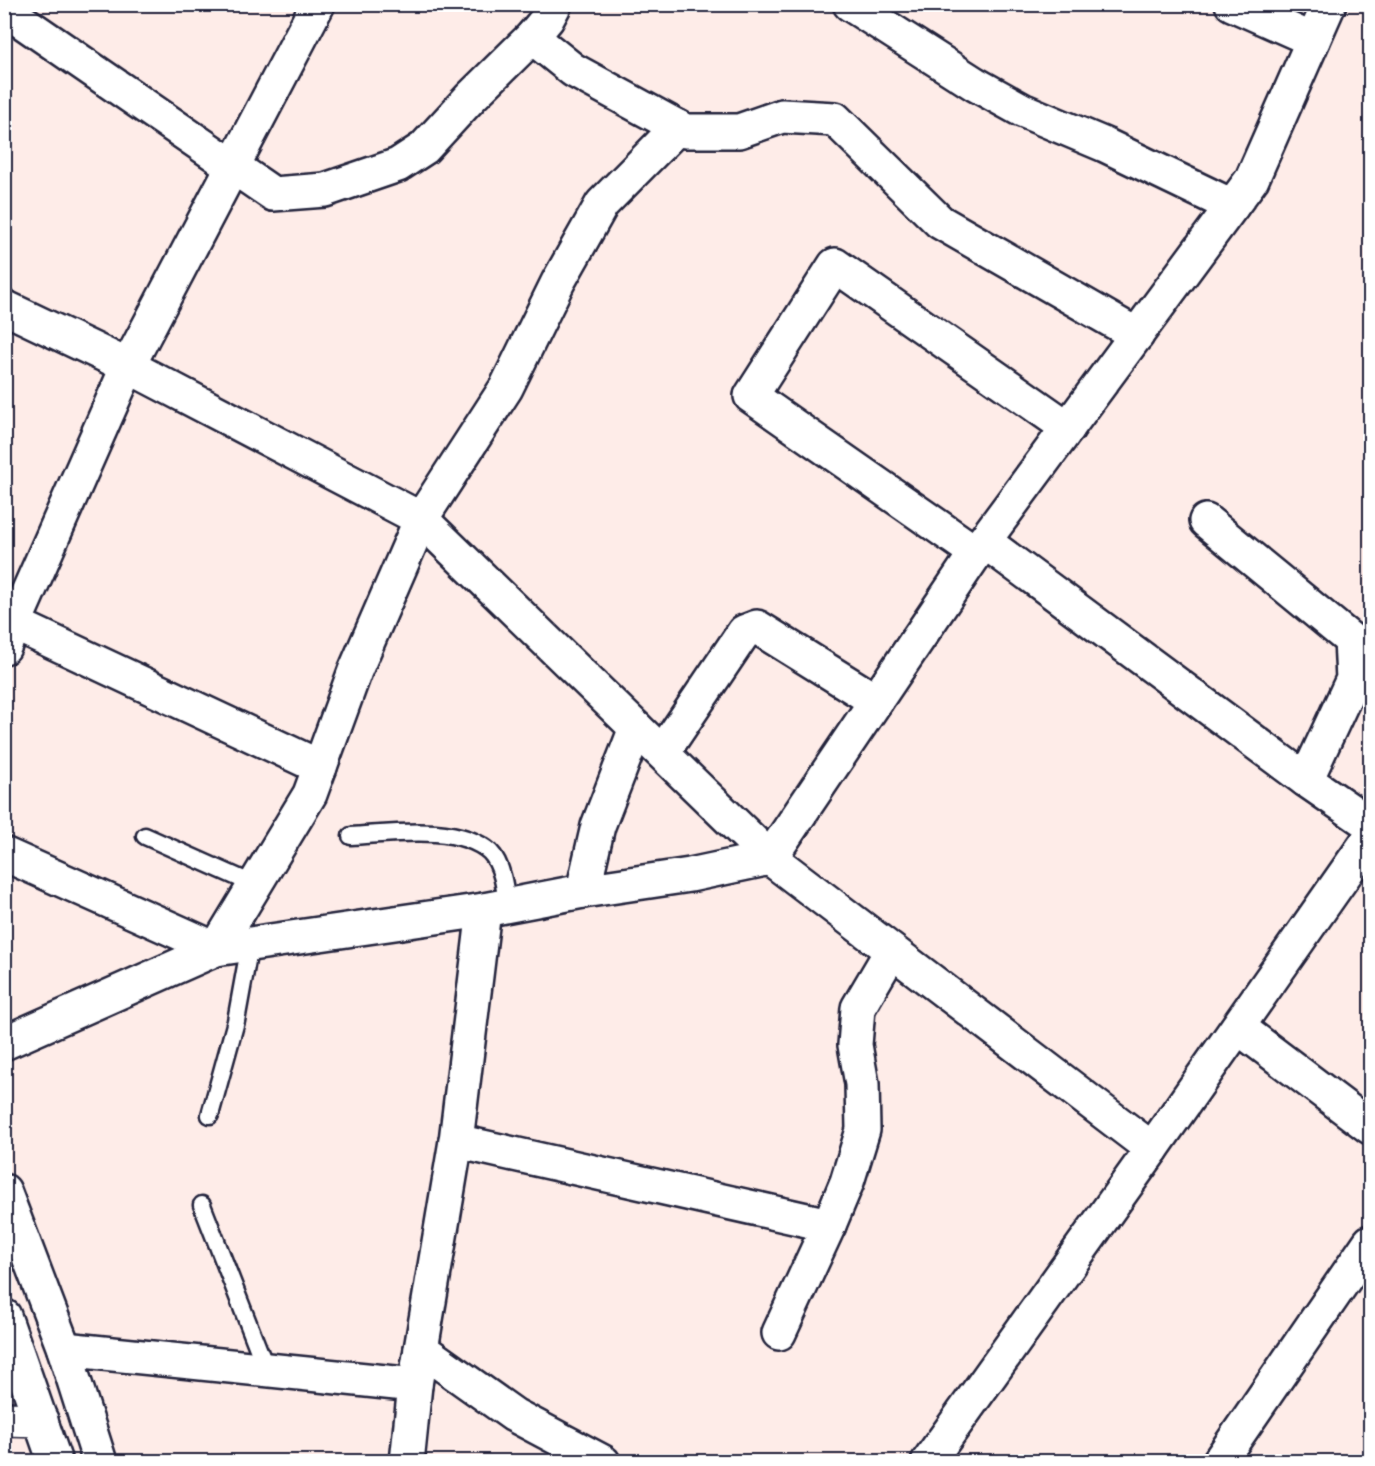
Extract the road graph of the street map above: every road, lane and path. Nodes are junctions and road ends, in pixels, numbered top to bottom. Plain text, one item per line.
1 (555, 4) edge
2 (850, 4) edge
3 (1232, 4) edge
4 (1329, 4) edge
5 (4, 9) edge
6 (306, 9) edge
7 (532, 37) junction
8 (1313, 40) junction
9 (678, 127) junction
10 (233, 167) junction
11 (1232, 206) junction
12 (4, 307) edge
13 (1137, 335) junction
14 (128, 366) junction
15 (1068, 428) junction
16 (421, 519) junction
17 (1206, 521) dead end
18 (980, 547) junction
19 (10, 636) edge
20 (876, 701) junction
21 (636, 728) junction
22 (663, 752) junction
23 (320, 767) junction
24 (1306, 780) junction
25 (1371, 824) edge
26 (145, 836) dead end
27 (351, 836) dead end
28 (1371, 838) edge
29 (4, 854) edge
30 (770, 858) junction
31 (255, 885) junction
32 (583, 891) junction
33 (495, 907) junction
34 (250, 944) junction
35 (216, 949) junction
36 (891, 952) junction
37 (1238, 1028) junction
38 (4, 1043) edge
39 (210, 1115) dead end
40 (1371, 1127) edge
41 (456, 1141) junction
42 (1152, 1149) junction
43 (4, 1191) edge
44 (202, 1204) dead end
45 (830, 1225) junction
46 (1371, 1242) edge
47 (4, 1316) edge
48 (779, 1333) dead end
49 (64, 1349) junction
50 (421, 1349) junction
51 (266, 1370) junction
52 (415, 1385) junction
53 (4, 1419) edge
54 (41, 1420) junction
55 (55, 1461) edge
56 (100, 1461) edge
57 (407, 1461) edge
58 (603, 1461) edge
59 (928, 1461) edge
60 (1219, 1461) edge

1 - 7 street
2 - 11 street
3 - 8 street
4 - 8 street
5 - 10 street
6 - 10 street
7 - 9 street
7 - 10 street
8 - 11 street
9 - 13 street
9 - 16 street
10 - 14 street
11 - 13 street
12 - 14 street
13 - 15 street
14 - 16 street
14 - 19 street
15 - 18 street
15 - 18 street
16 - 21 street
16 - 23 street
17 - 24 street
18 - 20 street
18 - 24 street
19 - 23 street
20 - 22 street
20 - 30 street
21 - 22 street
21 - 32 street
22 - 30 street
23 - 31 street
24 - 25 street
26 - 31 lane
27 - 33 lane
28 - 37 street
29 - 35 street
30 - 32 street
30 - 36 street
31 - 35 street
32 - 33 street
33 - 34 street
33 - 41 street
34 - 35 street
34 - 39 lane
35 - 38 street
36 - 42 street
36 - 45 street
37 - 40 street
37 - 42 street
41 - 45 street
41 - 50 street
42 - 59 street
43 - 49 street
44 - 51 lane
45 - 48 street
46 - 60 street
47 - 54 street
49 - 51 street
49 - 56 street
50 - 52 street
50 - 58 street
51 - 52 street
52 - 57 street
53 - 54 street
54 - 55 street

